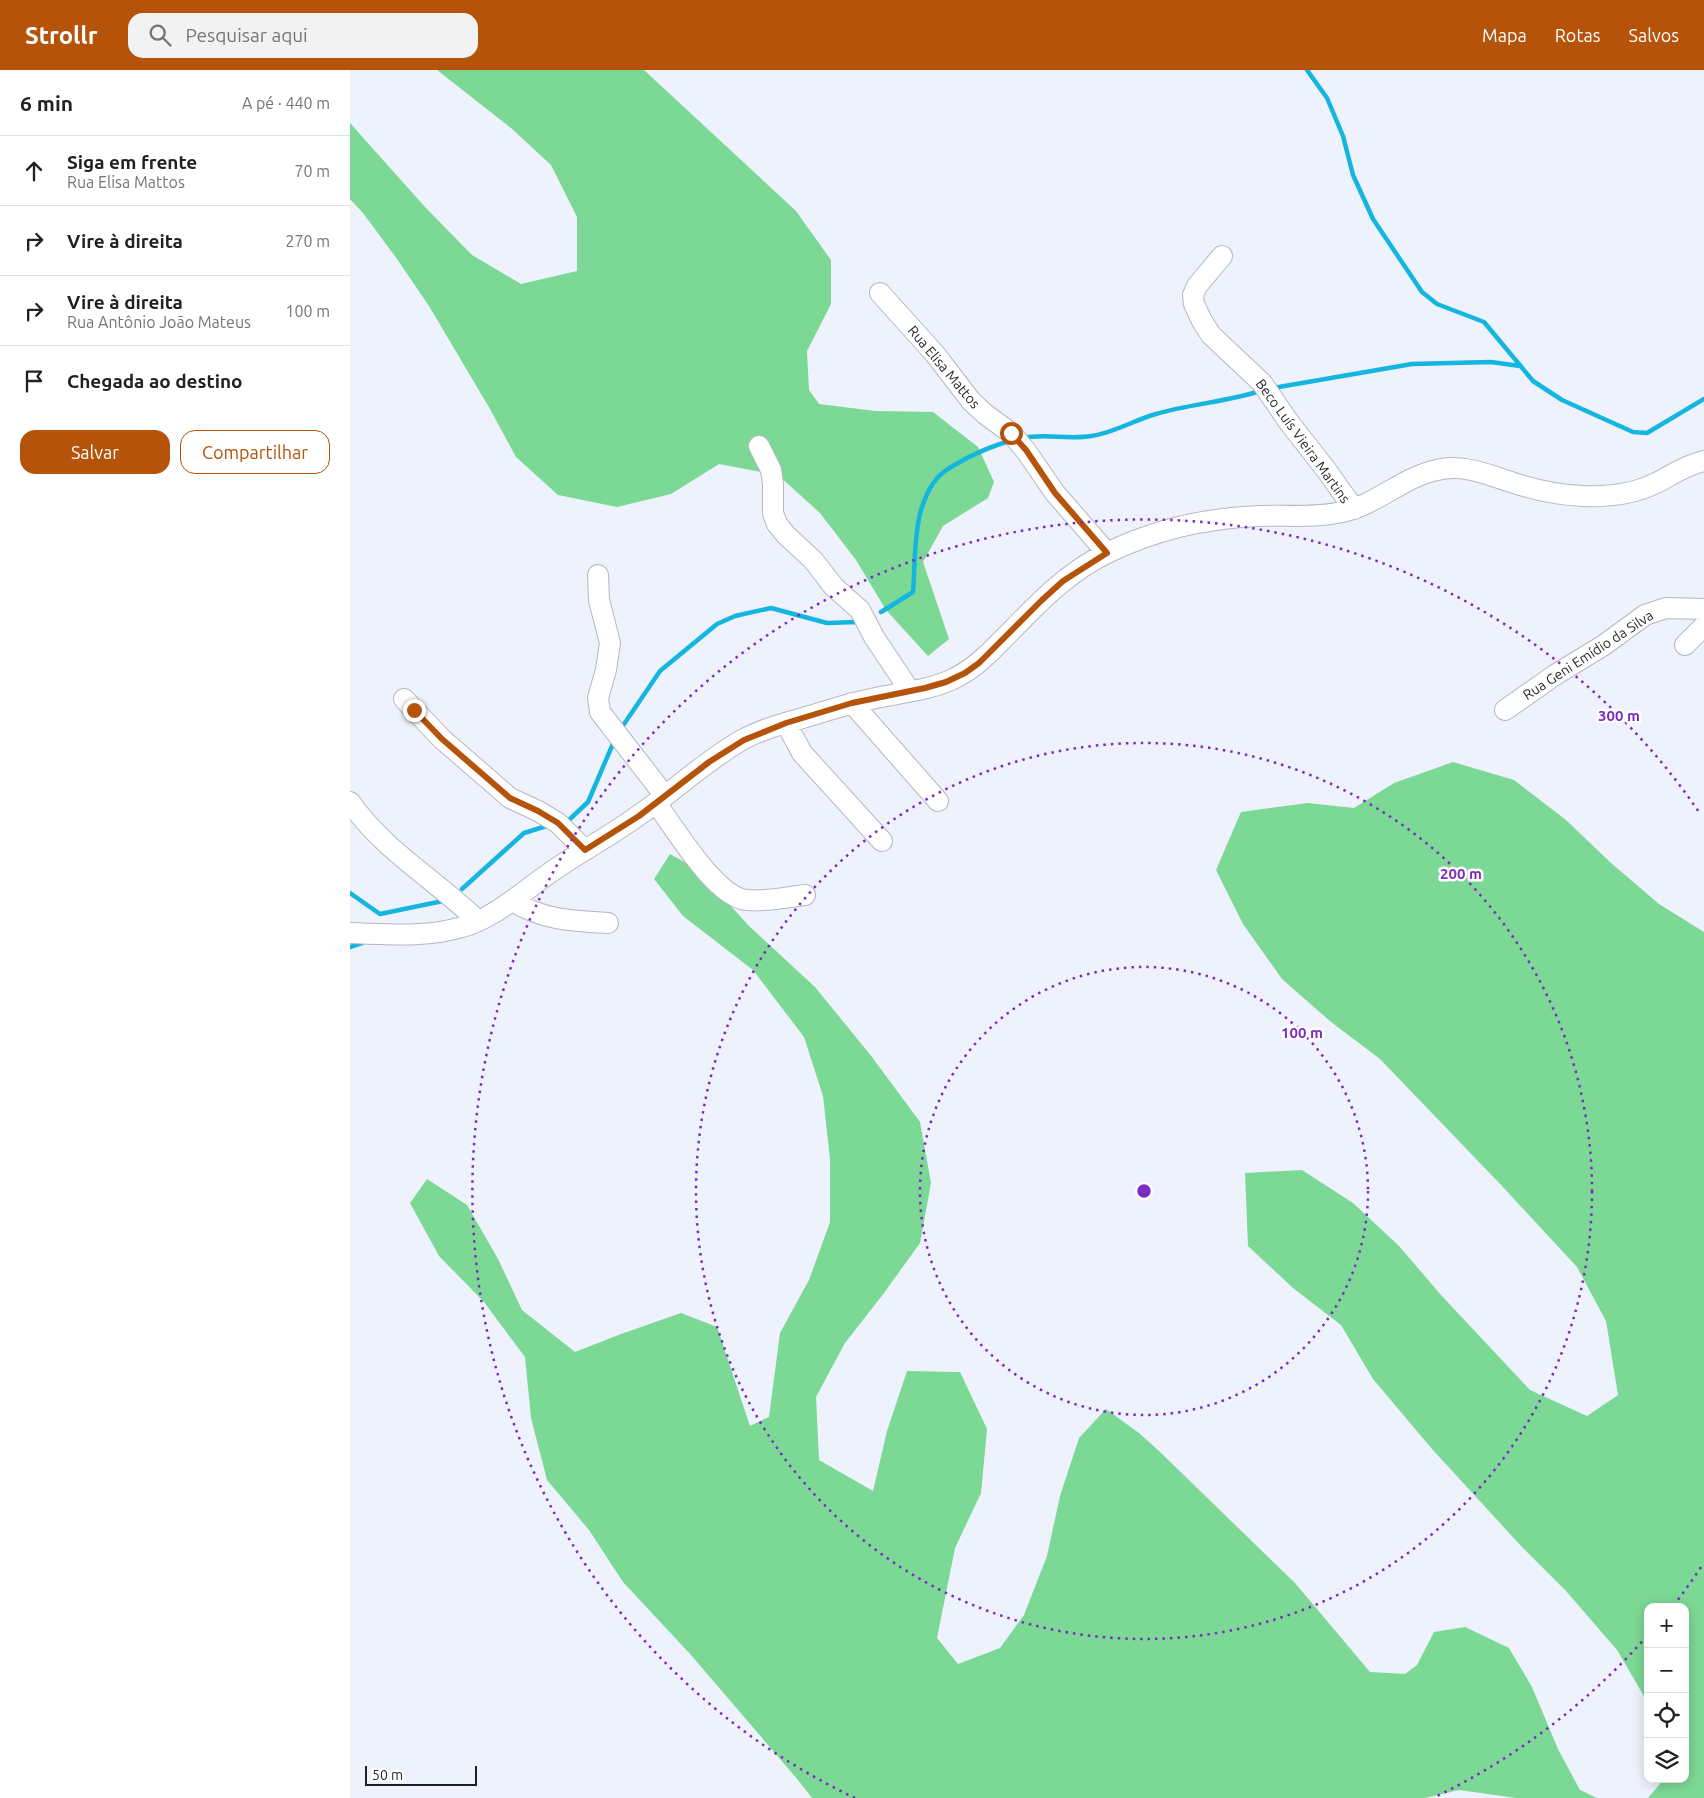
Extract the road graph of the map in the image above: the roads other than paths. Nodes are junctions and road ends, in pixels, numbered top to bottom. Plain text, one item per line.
1 (1222, 256) dead end
2 (880, 293) dead end
3 (759, 446) dead end
4 (1704, 461) edge
5 (1354, 509) junction
6 (1107, 553) junction
7 (598, 575) dead end
8 (1704, 609) edge
9 (1704, 626) edge
10 (1685, 645) dead end
11 (910, 691) junction
12 (404, 699) dead end
13 (852, 703) junction
14 (1505, 710) dead end
15 (786, 723) junction
16 (661, 799) junction
17 (938, 801) dead end
18 (350, 802) edge
19 (882, 841) dead end
20 (585, 850) junction
21 (805, 895) dead end
22 (512, 901) junction
23 (478, 921) junction
24 (608, 924) dead end
25 (350, 932) edge

1 - 5 street, Beco Luís Vieira Martins
2 - 6 street, Rua Elisa Mattos
3 - 11 street
4 - 5 street
5 - 6 street
6 - 11 street
7 - 16 street
8 - 14 street, Rua Geni Emídio da Silva
9 - 10 street
11 - 13 street
12 - 20 street
13 - 15 street
13 - 17 street
15 - 16 street
15 - 19 street
16 - 20 street
16 - 21 street
18 - 23 street
20 - 22 street
22 - 23 street
22 - 24 street
23 - 25 street

